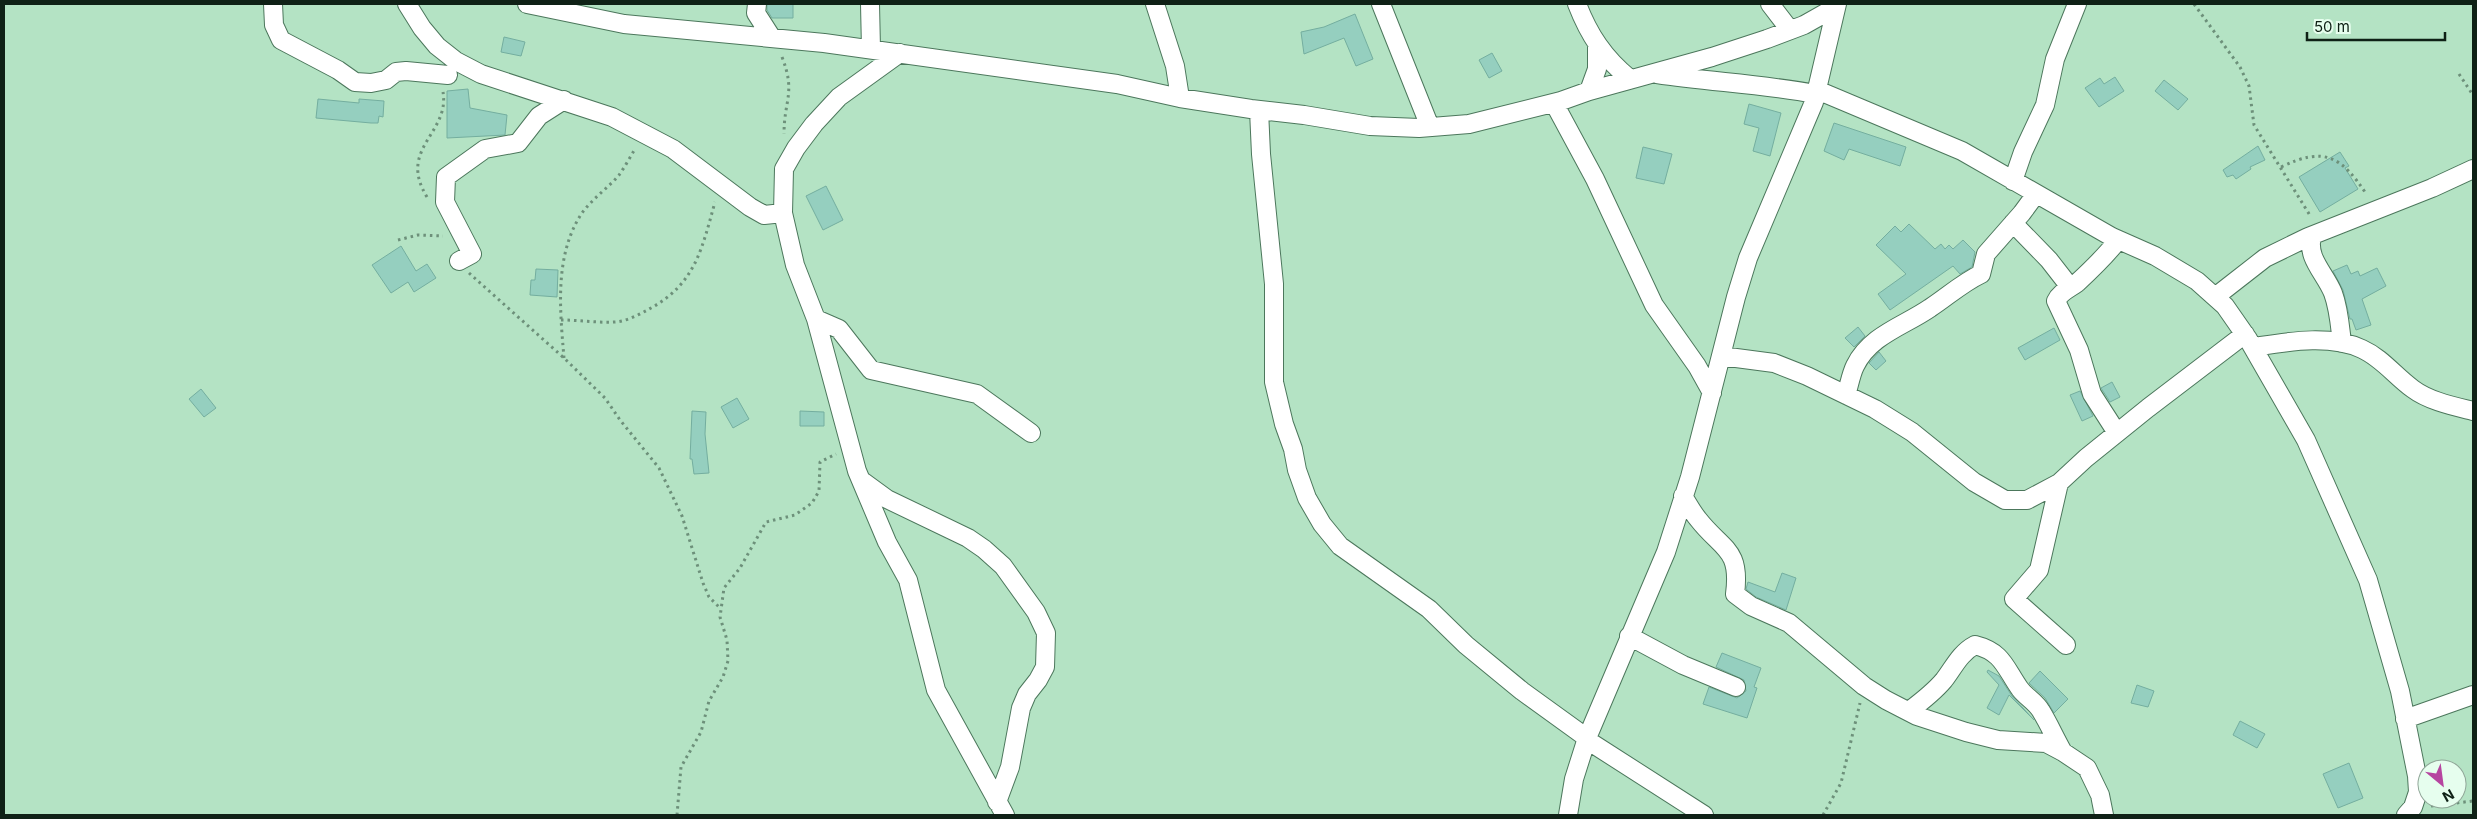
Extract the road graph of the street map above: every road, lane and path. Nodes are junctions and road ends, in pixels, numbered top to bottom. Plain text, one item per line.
1 (273, 4) edge
2 (407, 4) edge
3 (527, 4) edge
4 (757, 4) edge
5 (870, 4) edge
6 (1155, 4) edge
7 (1381, 4) edge
8 (1577, 4) edge
9 (1770, 4) edge
10 (2077, 4) edge
11 (2194, 4) edge
12 (1836, 5) edge
13 (1790, 30) junction
14 (773, 38) junction
15 (1597, 45) junction
16 (871, 49) junction
17 (900, 53) junction
18 (1651, 73) junction
19 (2459, 74) dead end
20 (448, 75) joint
21 (1630, 79) junction
22 (1589, 91) junction
23 (1816, 92) junction
24 (2473, 95) edge
25 (1180, 98) junction
26 (564, 100) junction
27 (1554, 103) junction
28 (1259, 110) junction
29 (1430, 127) junction
30 (644, 133) junction
31 (784, 137) dead end
32 (2281, 167) junction
33 (2473, 169) edge
34 (2013, 181) junction
35 (720, 185) junction
36 (2036, 194) junction
37 (432, 203) dead end
38 (2376, 211) junction
39 (783, 213) junction
40 (2013, 223) junction
41 (444, 228) dead end
42 (2316, 235) junction
43 (398, 240) dead end
44 (2118, 240) junction
45 (459, 261) joint
46 (2070, 287) junction
47 (2215, 298) junction
48 (816, 319) junction
49 (561, 320) junction
50 (2249, 340) junction
51 (2342, 344) junction
52 (1721, 356) junction
53 (564, 358) junction
54 (1712, 393) junction
55 (1846, 395) junction
56 (2473, 411) edge
57 (1031, 433) dead end
58 (2117, 433) junction
59 (850, 448) junction
60 (860, 480) junction
61 (2059, 484) junction
62 (1684, 496) junction
63 (720, 608) junction
64 (1629, 636) junction
65 (2066, 645) dead end
66 (1864, 686) junction
67 (1736, 687) dead end
68 (2473, 695) edge
69 (1909, 711) junction
70 (2405, 719) junction
71 (1587, 739) junction
72 (2064, 752) junction
73 (2473, 801) edge
74 (1001, 808) edge
75 (2410, 811) edge
76 (677, 815) edge
77 (1568, 815) edge
78 (1704, 815) edge
79 (1823, 815) edge
80 (2104, 815) edge

1 - 20 street
2 - 26 street
3 - 14 street
4 - 14 street
5 - 16 street
6 - 25 street
7 - 29 street
8 - 15 street
9 - 13 street
10 - 34 street
11 - 32 path
12 - 13 street
12 - 23 street
13 - 18 street
14 - 16 street
14 - 31 path
15 - 21 street
15 - 22 street
16 - 17 street
17 - 25 street
17 - 39 street
18 - 21 street
18 - 23 street
19 - 24 path
20 - 37 path
21 - 22 street
22 - 27 street
23 - 34 street
23 - 52 street
25 - 28 street
26 - 30 street
26 - 45 street
27 - 29 street
27 - 54 street
28 - 29 street
28 - 71 street
30 - 35 street
30 - 49 path
32 - 38 path
32 - 42 path
33 - 38 street
34 - 36 street
35 - 39 street
35 - 49 path
36 - 40 street
36 - 44 street
38 - 42 street
39 - 48 street
40 - 46 street
40 - 55 street
41 - 43 path
42 - 47 street
42 - 51 street
44 - 46 street
44 - 47 street
45 - 53 path
46 - 58 street
47 - 50 street
48 - 57 street
48 - 59 street
49 - 53 path
50 - 51 street
50 - 58 street
50 - 70 street
51 - 56 street
52 - 54 street
52 - 55 street
53 - 63 path
54 - 62 street
55 - 61 street
58 - 61 street
59 - 60 street
59 - 63 path
60 - 74 street
60 - 74 street
61 - 65 street
62 - 64 street
62 - 66 street
63 - 76 path
64 - 67 street
64 - 71 street
66 - 69 street
66 - 79 path
68 - 70 street
69 - 72 street
69 - 72 street
70 - 75 street
71 - 77 street
71 - 78 street
72 - 80 street
73 - 75 path

